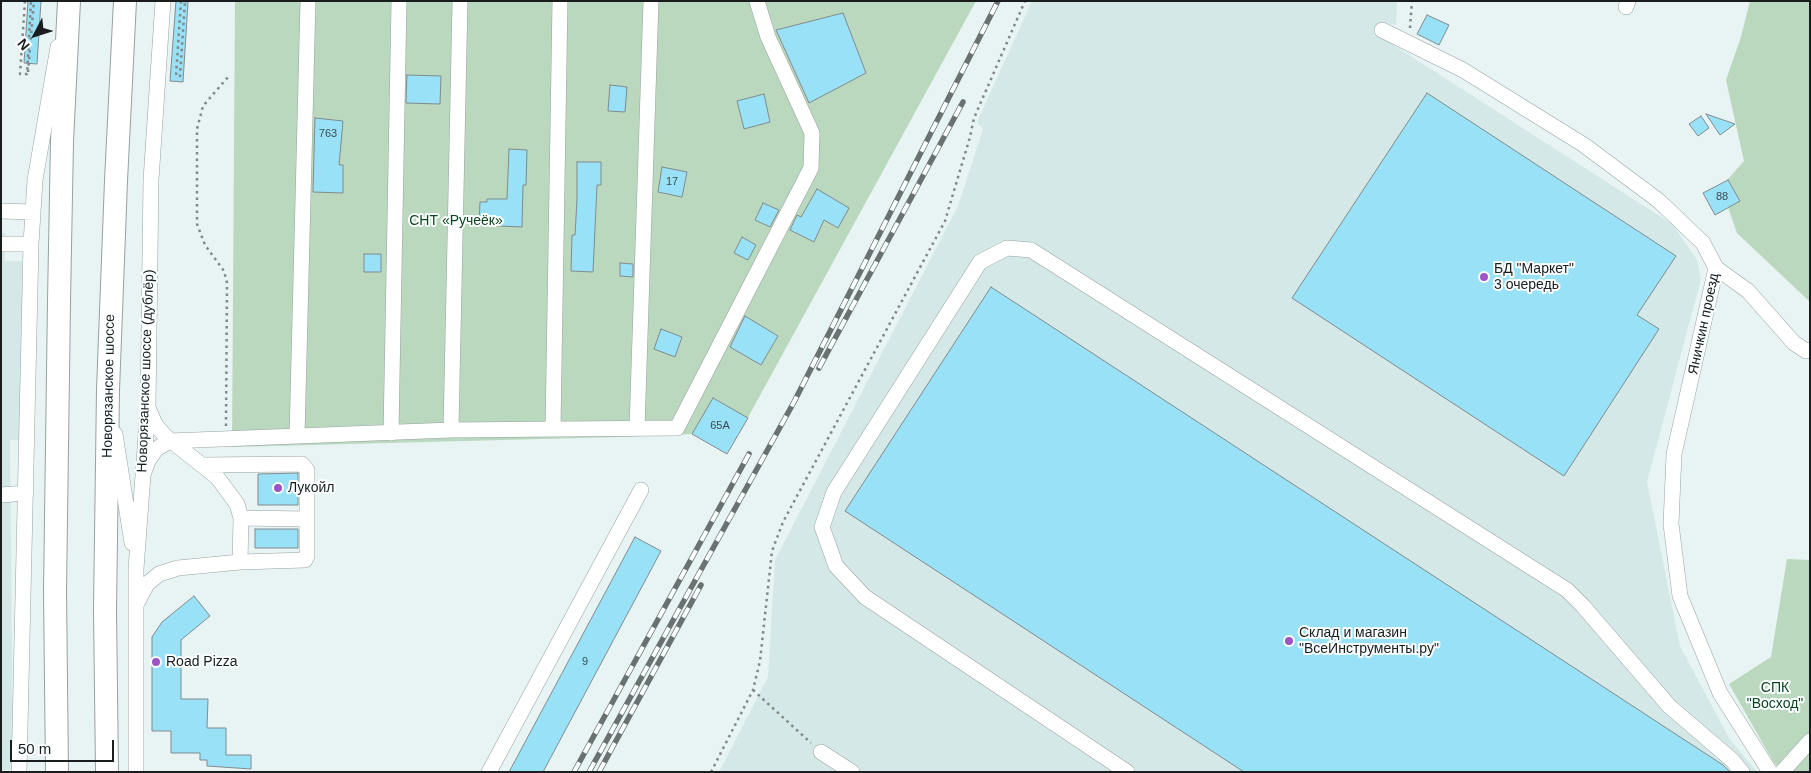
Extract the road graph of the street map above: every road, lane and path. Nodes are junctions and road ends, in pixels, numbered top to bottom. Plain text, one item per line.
1 (25, 1) edge
2 (33, 1) edge
3 (69, 1) edge
4 (125, 1) edge
5 (163, 1) edge
6 (181, 1) edge
7 (185, 1) edge
8 (308, 1) edge
9 (399, 1) edge
10 (460, 1) edge
11 (560, 1) edge
12 (650, 1) edge
13 (757, 1) edge
14 (1025, 1) edge
15 (1412, 1) edge
16 (1382, 30) dead end
17 (1409, 42) junction
18 (228, 77) dead end
19 (1, 211) edge
20 (33, 212) junction
21 (1, 244) edge
22 (31, 244) junction
23 (1716, 268) junction
24 (1810, 350) edge
25 (108, 390) junction
26 (148, 408) junction
27 (553, 428) junction
28 (637, 428) junction
29 (452, 430) junction
30 (390, 433) junction
31 (297, 436) junction
32 (226, 438) junction
33 (170, 441) junction
34 (203, 465) junction
35 (143, 475) junction
36 (641, 490) dead end
37 (26, 493) junction
38 (1, 495) edge
39 (241, 518) junction
40 (307, 518) junction
41 (240, 562) junction
42 (136, 569) junction
43 (136, 606) junction
44 (753, 690) junction
45 (1810, 741) edge
46 (821, 752) joint
47 (19, 772) edge
48 (57, 772) edge
49 (107, 772) edge
50 (136, 772) edge
51 (489, 772) edge
52 (712, 772) edge
53 (852, 772) edge
54 (1127, 772) edge
55 (1742, 772) edge
56 (1770, 772) edge
57 (1782, 772) edge

1 - 2 path
3 - 20 street
3 - 48 highway
4 - 25 highway, Новорязанское шоссе
5 - 26 street, Новорязанское шоссе (дублёр)
6 - 7 path
8 - 31 street
9 - 30 street
10 - 29 street
11 - 27 street
12 - 28 street
13 - 28 street
14 - 44 path
15 - 17 path
16 - 17 street, Яничкин проезд
17 - 23 street, Яничкин проезд
18 - 32 path
19 - 20 street
20 - 22 street
21 - 22 street
22 - 37 street
23 - 24 street
23 - 56 street, Яничкин проезд
25 - 42 street
25 - 49 highway, Новорязанское шоссе
26 - 33 street
26 - 35 street, Новорязанское шоссе (дублёр)
27 - 28 street
27 - 29 street
29 - 30 street
30 - 31 street
31 - 32 street
32 - 33 street
33 - 34 street
33 - 35 street
34 - 39 street
34 - 40 street
35 - 42 street, Новорязанское шоссе (дублёр)
36 - 51 street
37 - 38 street
37 - 47 street
39 - 40 street
39 - 41 street
40 - 41 street
41 - 43 street
42 - 43 street, Новорязанское шоссе (дублёр)
43 - 50 street, Новорязанское шоссе (дублёр)
44 - 46 path
44 - 52 path
45 - 57 street
46 - 53 street
54 - 55 street

